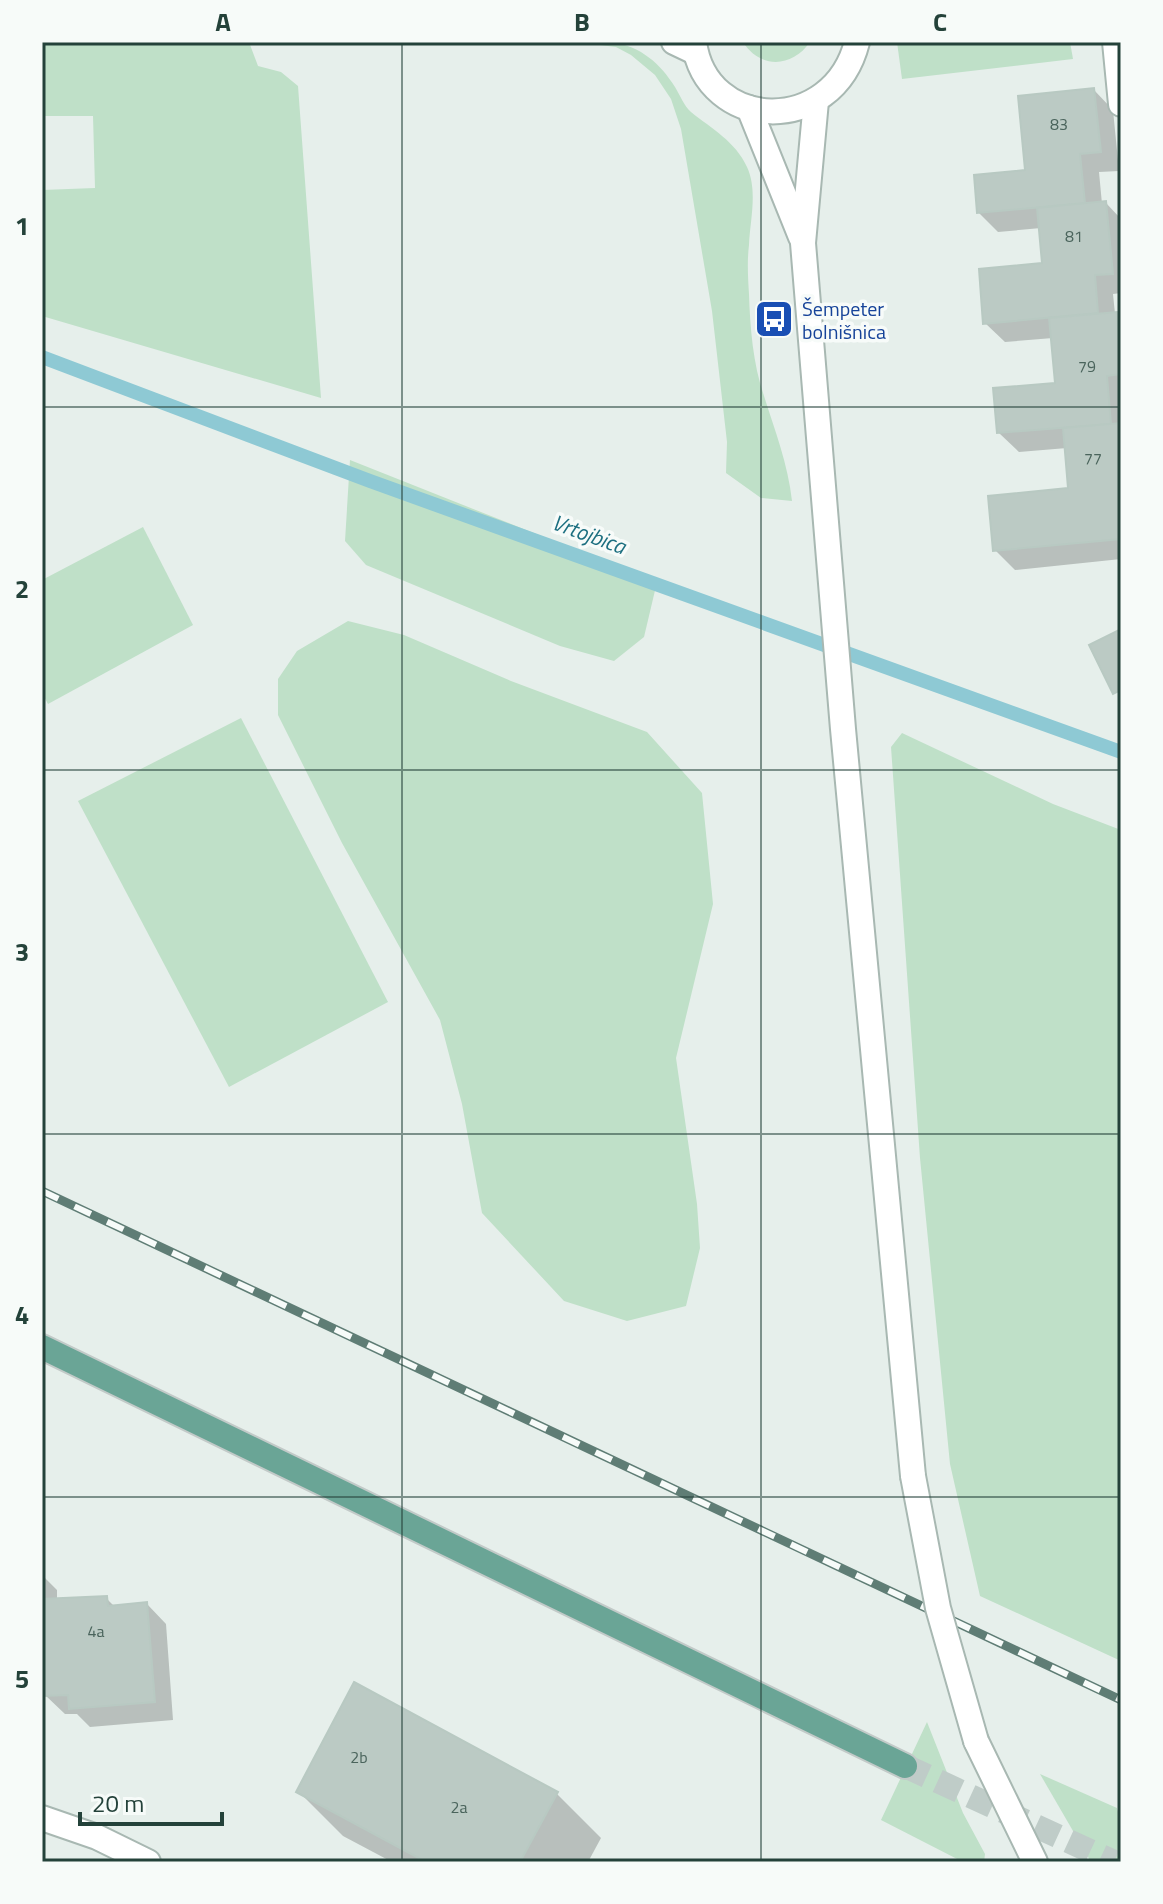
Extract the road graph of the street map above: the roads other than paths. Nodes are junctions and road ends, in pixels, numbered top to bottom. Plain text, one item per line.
1 (857, 42) edge
2 (1115, 42) edge
3 (688, 45) edge
4 (816, 101) junction
5 (1121, 104) edge
6 (749, 108) junction
7 (803, 243) junction
8 (42, 1347) edge
9 (905, 1766) tunnel mouth
10 (42, 1818) edge
11 (148, 1862) edge
12 (1035, 1862) edge

1 - 4 street
2 - 5 street
3 - 6 street
4 - 6 street
4 - 7 street
6 - 7 street
7 - 12 street, bridge
8 - 9 main road
10 - 11 street

